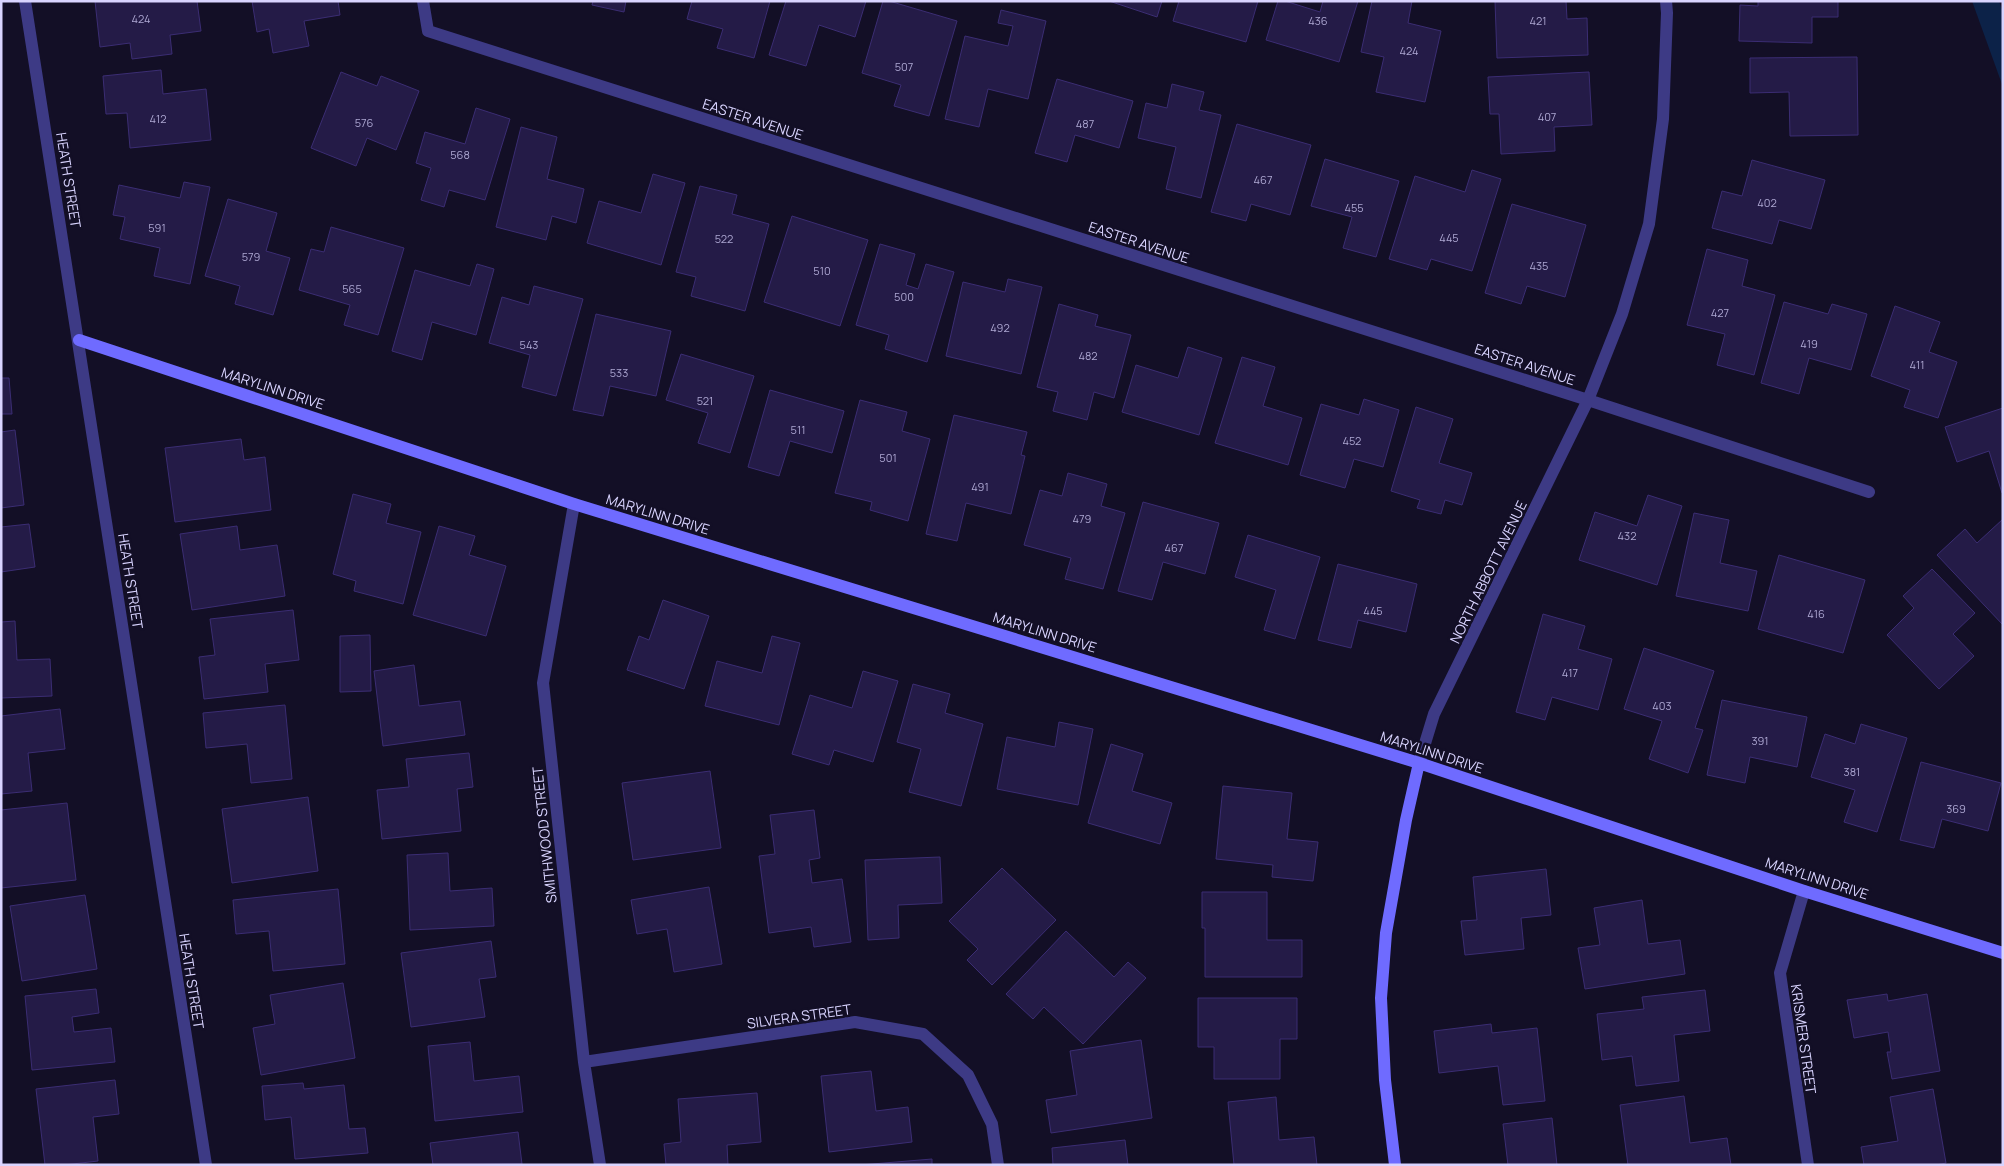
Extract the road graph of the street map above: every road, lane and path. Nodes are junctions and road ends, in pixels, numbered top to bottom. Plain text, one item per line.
1 (25, 1) edge
2 (423, 1) edge
3 (1666, 1) edge
4 (79, 340) junction
5 (1588, 400) junction
6 (1869, 492) dead end
7 (574, 504) junction
8 (1419, 763) junction
9 (1804, 890) junction
10 (2003, 953) edge
11 (584, 1062) junction
12 (206, 1165) edge
13 (600, 1165) edge
14 (998, 1165) edge
15 (1395, 1165) edge
16 (1808, 1165) edge

1 - 4 street, HEATH STREET
2 - 5 street, EASTER AVENUE
3 - 5 street, NORTH ABBOTT AVENUE
4 - 7 street, MARYLINN DRIVE
4 - 12 street, HEATH STREET
5 - 6 street, EASTER AVENUE
5 - 8 street, NORTH ABBOTT AVENUE
7 - 8 street, MARYLINN DRIVE
7 - 11 street, SMITHWOOD STREET
8 - 9 street, MARYLINN DRIVE
8 - 15 street, NORTH ABBOTT AVENUE
9 - 10 street, MARYLINN DRIVE
9 - 16 street, KRISMER STREET
11 - 13 street, SMITHWOOD STREET
11 - 14 street, SILVERA STREET

